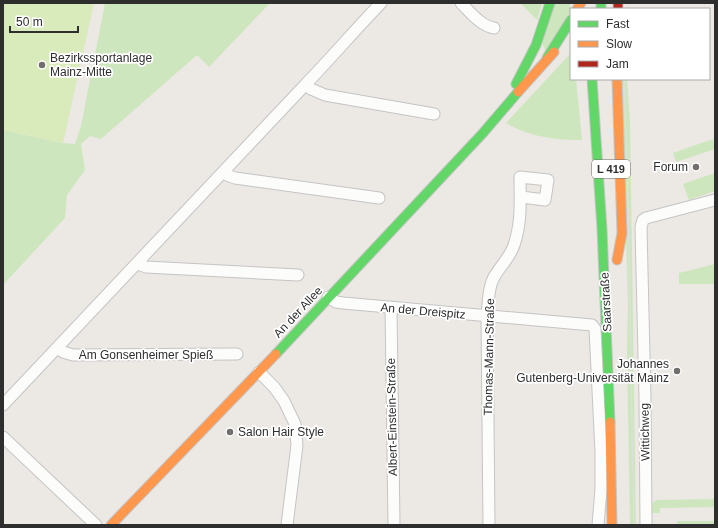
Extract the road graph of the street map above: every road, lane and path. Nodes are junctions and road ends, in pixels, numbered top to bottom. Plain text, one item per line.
1 (381, 3) edge
2 (461, 3) edge
3 (550, 3) edge
4 (570, 22) edge
5 (494, 28) dead end
6 (570, 34) edge
7 (552, 52) junction
8 (592, 80) edge
9 (617, 80) edge
10 (306, 84) junction
11 (583, 84) dead end
12 (499, 112) junction
13 (434, 114) dead end
14 (594, 115) junction
15 (611, 166) dead end
16 (223, 172) junction
17 (521, 197) dead end
18 (379, 198) dead end
19 (715, 200) edge
20 (138, 264) junction
21 (298, 275) dead end
22 (328, 297) junction
23 (391, 308) junction
24 (487, 316) junction
25 (592, 325) joint
26 (58, 348) junction
27 (237, 354) dead end
28 (259, 372) junction
29 (3, 405) edge
30 (3, 437) edge
31 (96, 525) edge
32 (111, 525) edge
33 (287, 525) edge
34 (394, 525) edge
35 (489, 525) edge
36 (598, 525) edge
37 (612, 525) edge
38 (646, 525) edge

1 - 10 street, Am Gonsenheimer Spieß
2 - 5 street
3 - 12 main road
4 - 7 main road
6 - 7 main road
7 - 12 main road
8 - 14 main road, Saarstraße / L 419
9 - 15 main road, Saarstraße / L 419
10 - 13 street
10 - 16 street, Am Gonsenheimer Spieß
11 - 14 main road, L 419
12 - 22 main road, An der Allee
14 - 37 main road, Saarstraße / L 419
16 - 18 street
16 - 20 street, Am Gonsenheimer Spieß
17 - 24 street, Thomas-Mann-Straße
19 - 38 street, Wittichweg
20 - 21 street
20 - 26 street, Am Gonsenheimer Spieß
22 - 23 street, An der Dreispitz
22 - 28 main road, An der Allee
23 - 24 street, An der Dreispitz
23 - 34 street, Albert-Einstein-Straße
24 - 25 street, An der Dreispitz
24 - 35 street, Thomas-Mann-Straße
25 - 36 street, Saarstraße
26 - 27 street, Am Gonsenheimer Spieß
26 - 29 street, Am Gonsenheimer Spieß
28 - 32 main road, An der Allee
28 - 33 street
30 - 31 street

